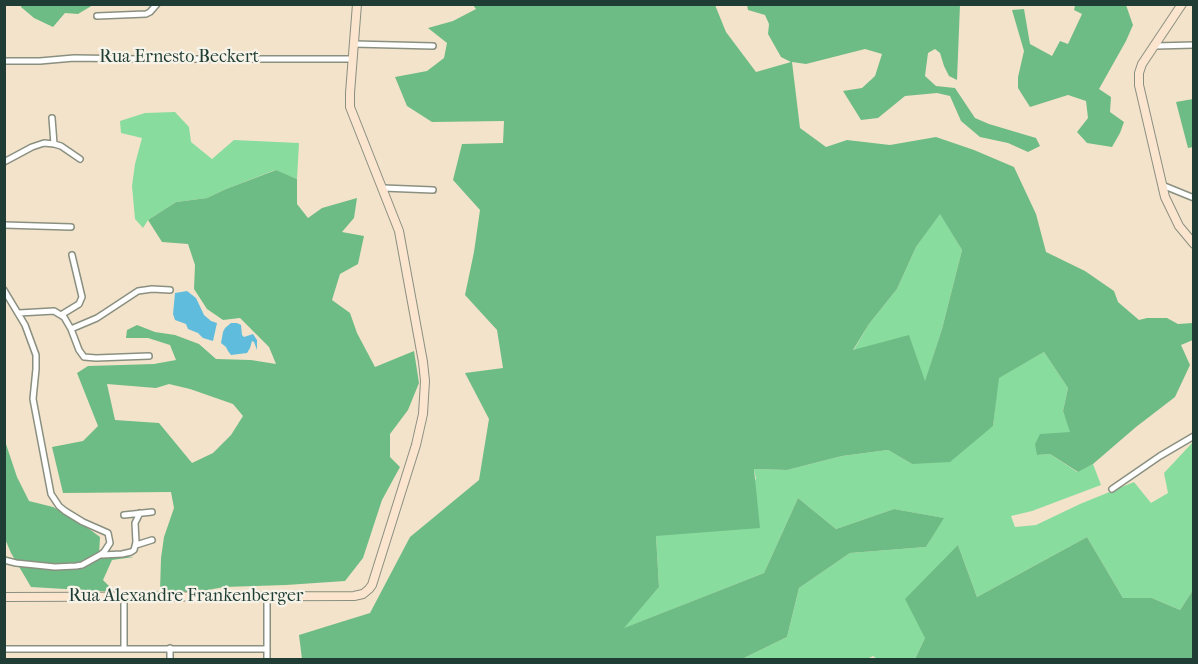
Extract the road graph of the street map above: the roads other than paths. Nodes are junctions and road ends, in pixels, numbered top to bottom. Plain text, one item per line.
1 (157, 4) edge
2 (357, 4) edge
3 (1182, 4) edge
4 (97, 16) dead end
5 (354, 44) junction
6 (1194, 45) edge
7 (433, 46) dead end
8 (1155, 46) junction
9 (353, 59) junction
10 (4, 62) edge
11 (52, 118) dead end
12 (54, 144) junction
13 (80, 159) dead end
14 (4, 162) edge
15 (1162, 185) junction
16 (383, 188) junction
17 (433, 190) dead end
18 (1194, 198) edge
19 (4, 225) edge
20 (71, 227) dead end
21 (1194, 244) edge
22 (72, 255) dead end
23 (4, 290) edge
24 (170, 290) dead end
25 (19, 313) junction
26 (62, 315) junction
27 (70, 329) junction
28 (149, 356) dead end
29 (1194, 436) edge
30 (1112, 489) dead end
31 (152, 512) dead end
32 (140, 513) junction
33 (124, 514) dead end
34 (152, 540) dead end
35 (136, 545) junction
36 (100, 555) junction
37 (4, 560) edge
38 (4, 597) edge
39 (124, 597) junction
40 (267, 597) junction
41 (124, 648) junction
42 (170, 648) junction
43 (4, 649) edge
44 (267, 649) junction
45 (170, 660) edge
46 (267, 660) edge

1 - 4 street
2 - 5 street
3 - 8 street
5 - 7 street
5 - 9 street
6 - 8 street
8 - 15 street
9 - 10 street, Rua Ernesto Beckert
9 - 16 street
11 - 12 street
12 - 13 street
12 - 14 street
15 - 18 street
15 - 21 street
16 - 17 street
16 - 40 street, Rua Alexandre Frankenberger
19 - 20 street
22 - 26 street
23 - 25 street
24 - 27 street
25 - 26 street
25 - 36 street
26 - 27 street
27 - 28 street
29 - 30 street
31 - 32 street
32 - 33 street
32 - 35 street
34 - 35 street
35 - 36 street
36 - 37 street
38 - 39 street, Rua Alexandre Frankenberger
39 - 40 street, Rua Alexandre Frankenberger
39 - 41 street
40 - 44 street
41 - 42 street
41 - 43 street
42 - 44 street
42 - 45 street
44 - 46 street

